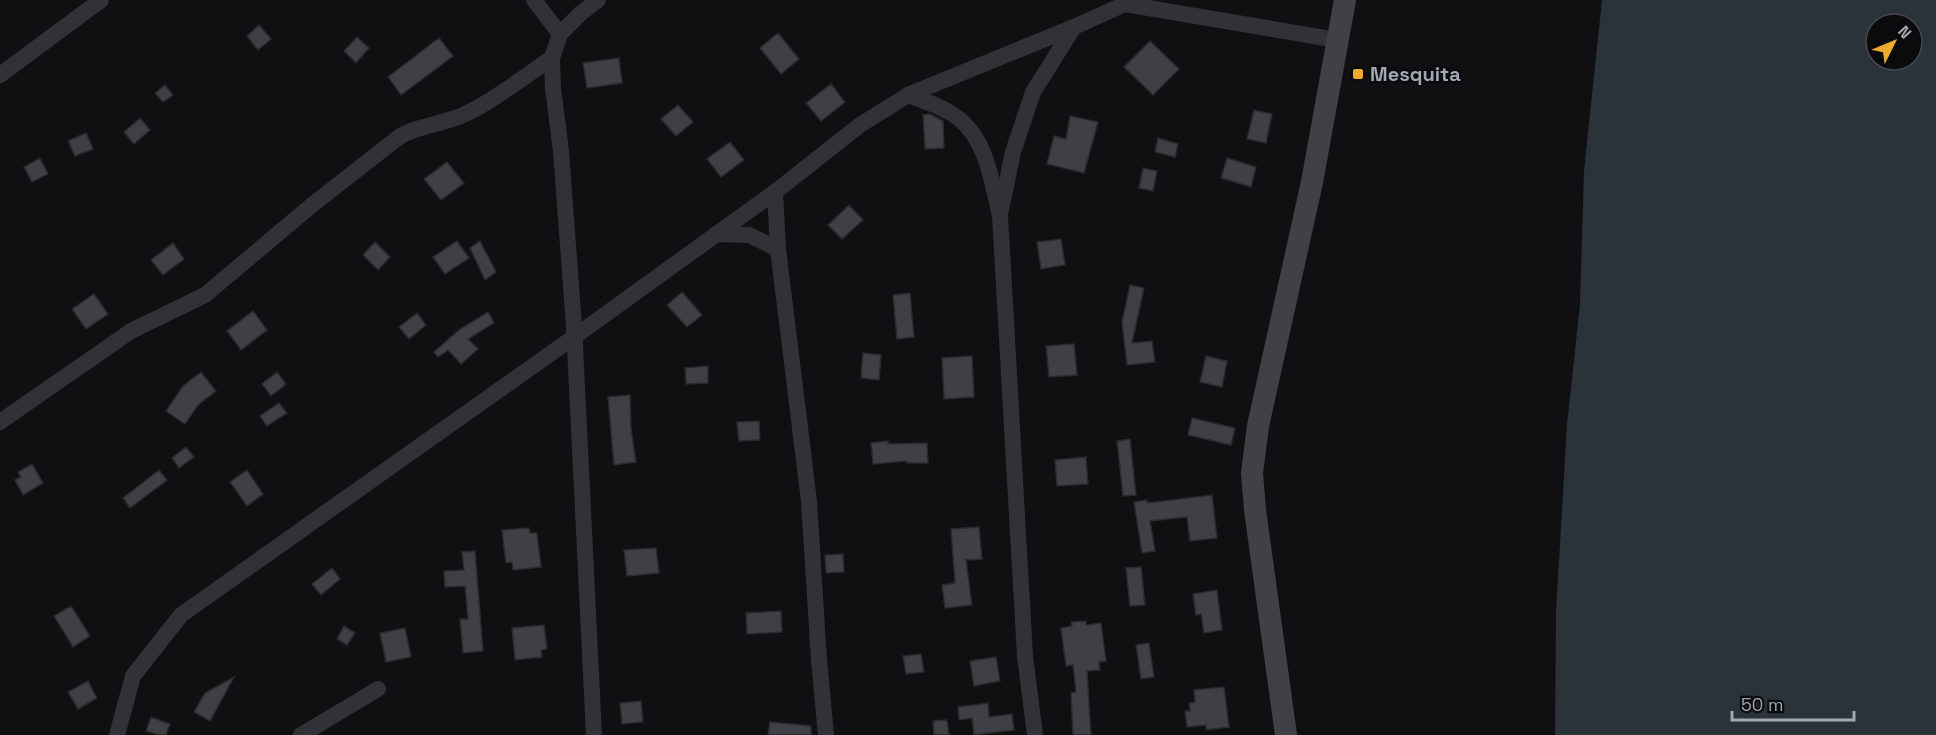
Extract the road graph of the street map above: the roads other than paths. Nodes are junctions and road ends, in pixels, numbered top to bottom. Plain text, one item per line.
1 (101, 0) edge
2 (534, 0) edge
3 (598, 0) edge
4 (1345, 0) edge
5 (1074, 27) junction
6 (560, 34) junction
7 (1337, 40) junction
8 (552, 58) junction
9 (0, 75) edge
10 (908, 95) junction
11 (775, 192) junction
12 (999, 216) junction
13 (716, 234) junction
14 (778, 249) junction
15 (574, 337) junction
16 (0, 422) edge
17 (378, 689) dead end
18 (117, 735) edge
19 (301, 735) edge
20 (594, 735) edge
21 (826, 735) edge
22 (1035, 735) edge
23 (1286, 735) edge

1 - 9 street
2 - 6 street
3 - 6 street
4 - 7 street
5 - 7 street
5 - 10 street
5 - 12 street
6 - 8 street
7 - 23 street
8 - 15 street
8 - 16 street
10 - 11 street
10 - 12 street
11 - 13 street
11 - 14 street
12 - 22 street
13 - 14 street
13 - 15 street
14 - 21 street
15 - 18 street
15 - 20 street
17 - 19 street

